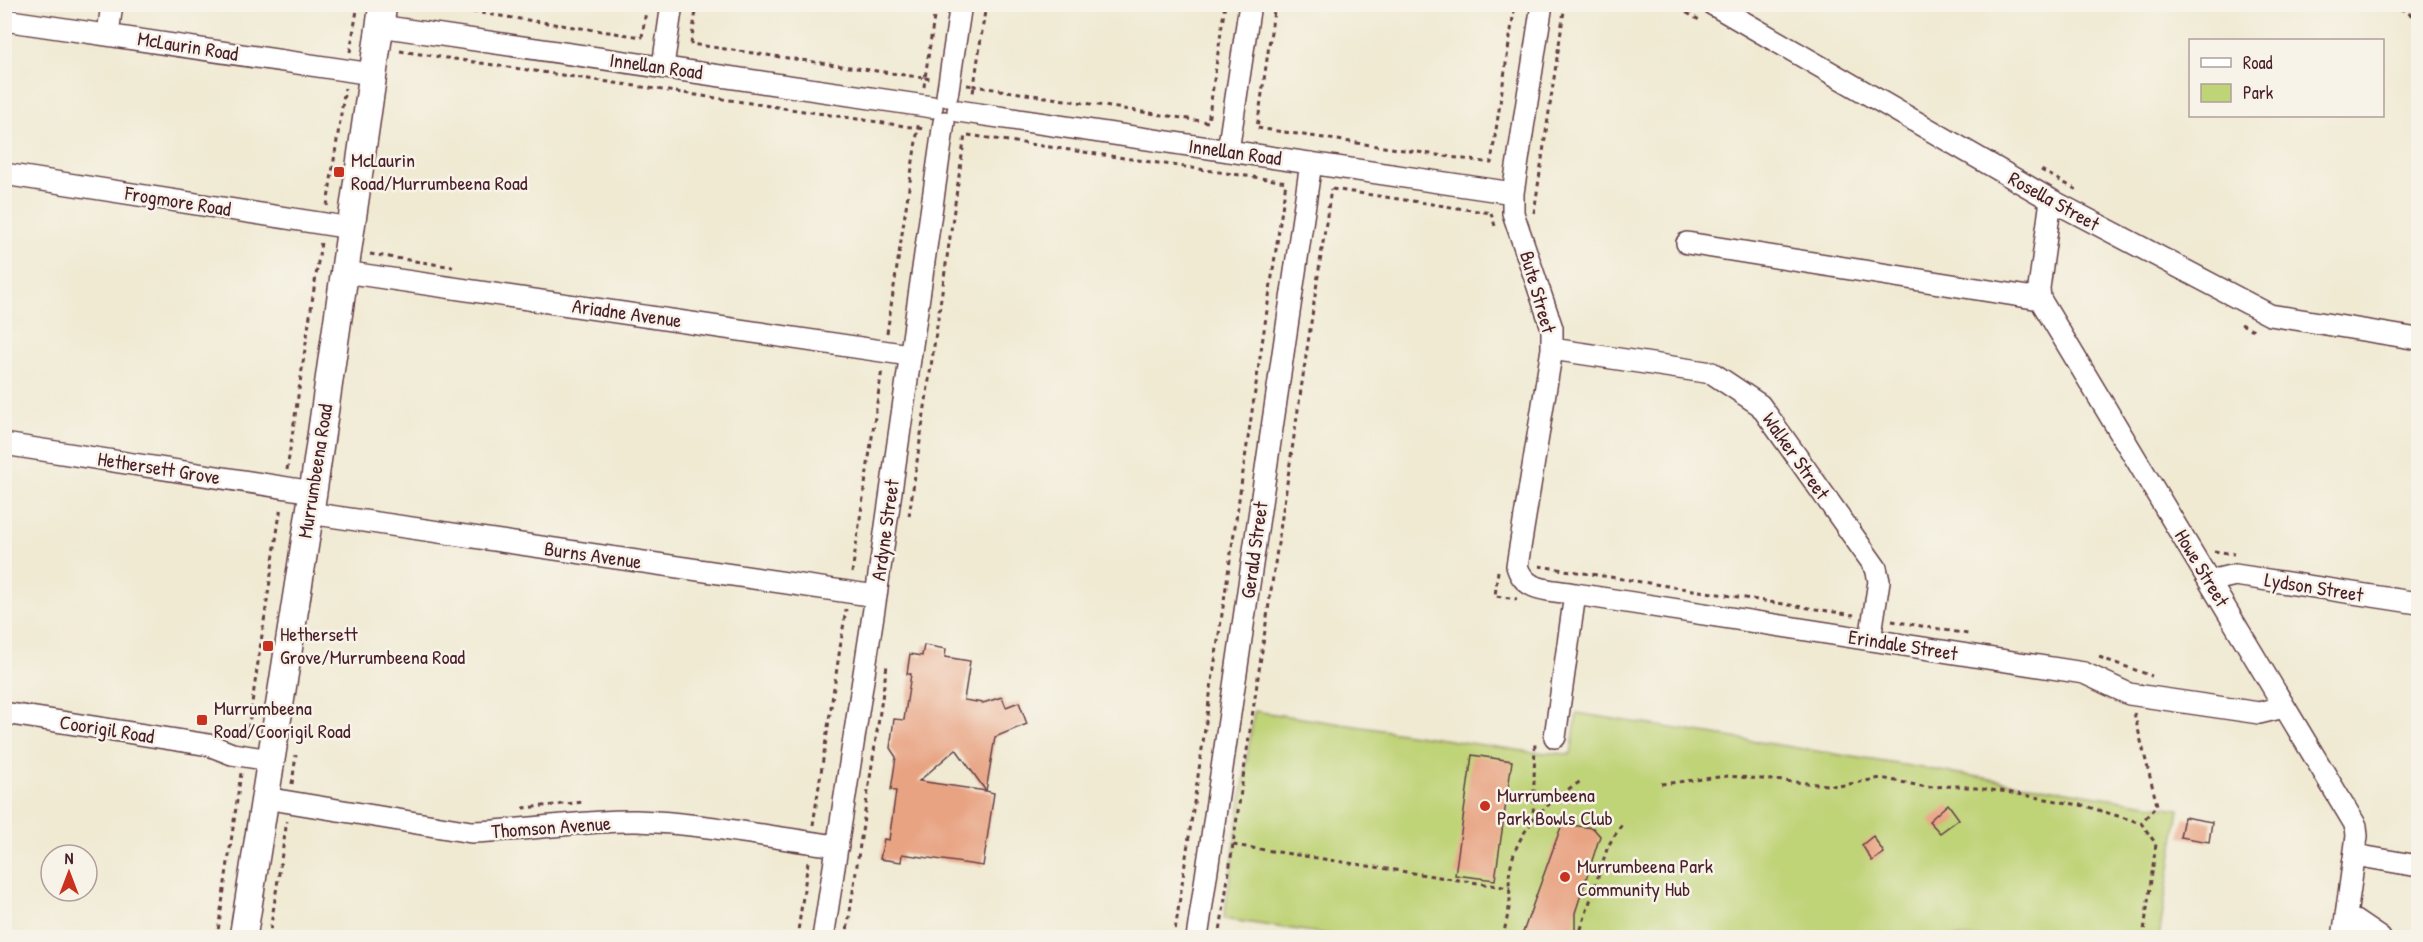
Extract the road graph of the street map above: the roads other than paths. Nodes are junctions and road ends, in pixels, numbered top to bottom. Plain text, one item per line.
1 (112, 4) edge
2 (672, 4) edge
3 (961, 4) edge
4 (1250, 4) edge
5 (1542, 4) edge
6 (381, 15) edge
7 (1709, 15) edge
8 (4, 20) edge
9 (108, 34) junction
10 (663, 66) junction
11 (360, 72) junction
12 (945, 109) junction
13 (1228, 151) junction
14 (1311, 163) junction
15 (4, 174) edge
16 (1512, 193) junction
17 (2050, 200) junction
18 (351, 228) junction
19 (1687, 243) dead end
20 (345, 272) junction
21 (2040, 299) junction
22 (2418, 339) edge
23 (1552, 349) junction
24 (909, 355) junction
25 (4, 444) edge
26 (311, 502) junction
27 (2210, 581) junction
28 (1527, 582) joint
29 (1575, 594) junction
30 (876, 596) junction
31 (2418, 603) edge
32 (1869, 640) junction
33 (2284, 707) junction
34 (4, 712) edge
35 (1555, 737) road end
36 (271, 754) junction
37 (265, 798) junction
38 (837, 846) junction
39 (2355, 855) junction
40 (2418, 866) edge
41 (2346, 915) junction
42 (243, 938) edge
43 (823, 938) edge
44 (1197, 938) edge
45 (2343, 938) edge
46 (2380, 938) edge

1 - 9 street
2 - 10 street
3 - 12 street, Ardyne Street
4 - 13 street
5 - 16 street, Bute Street
6 - 10 street, Innellan Road
6 - 11 main road, Murrumbeena Road
7 - 17 street, Rosella Street
8 - 9 street, McLaurin Road
9 - 11 street, McLaurin Road
10 - 12 street, Innellan Road
11 - 18 main road, Murrumbeena Road
12 - 13 street, Innellan Road
12 - 24 street, Ardyne Street
13 - 14 street, Innellan Road
14 - 16 street, Innellan Road
14 - 44 street, Gerald Street
15 - 18 street, Frogmore Road
16 - 23 street, Bute Street
17 - 21 street
17 - 22 street, Rosella Street
18 - 20 main road, Murrumbeena Road
19 - 21 street
20 - 24 street, Ariadne Avenue
20 - 26 main road, Murrumbeena Road
21 - 27 street, Howe Street
23 - 28 street, Bute Street
23 - 32 street, Walker Street
24 - 30 street, Ardyne Street
25 - 26 street, Hethersett Grove
26 - 30 street, Burns Avenue
26 - 36 main road, Murrumbeena Road
27 - 31 street, Lydson Street
27 - 33 street, Howe Street
28 - 29 street, Erindale Street
29 - 32 street, Erindale Street
29 - 35 street
30 - 38 street, Ardyne Street
32 - 33 street, Erindale Street
33 - 39 street, Howe Street
34 - 36 street, Coorigil Road
36 - 37 main road, Murrumbeena Road
37 - 38 street, Thomson Avenue
37 - 42 main road, Murrumbeena Road
38 - 43 street, Ardyne Street
39 - 40 street
39 - 41 street, Howe Street
41 - 45 street, Howe Street
41 - 46 street

